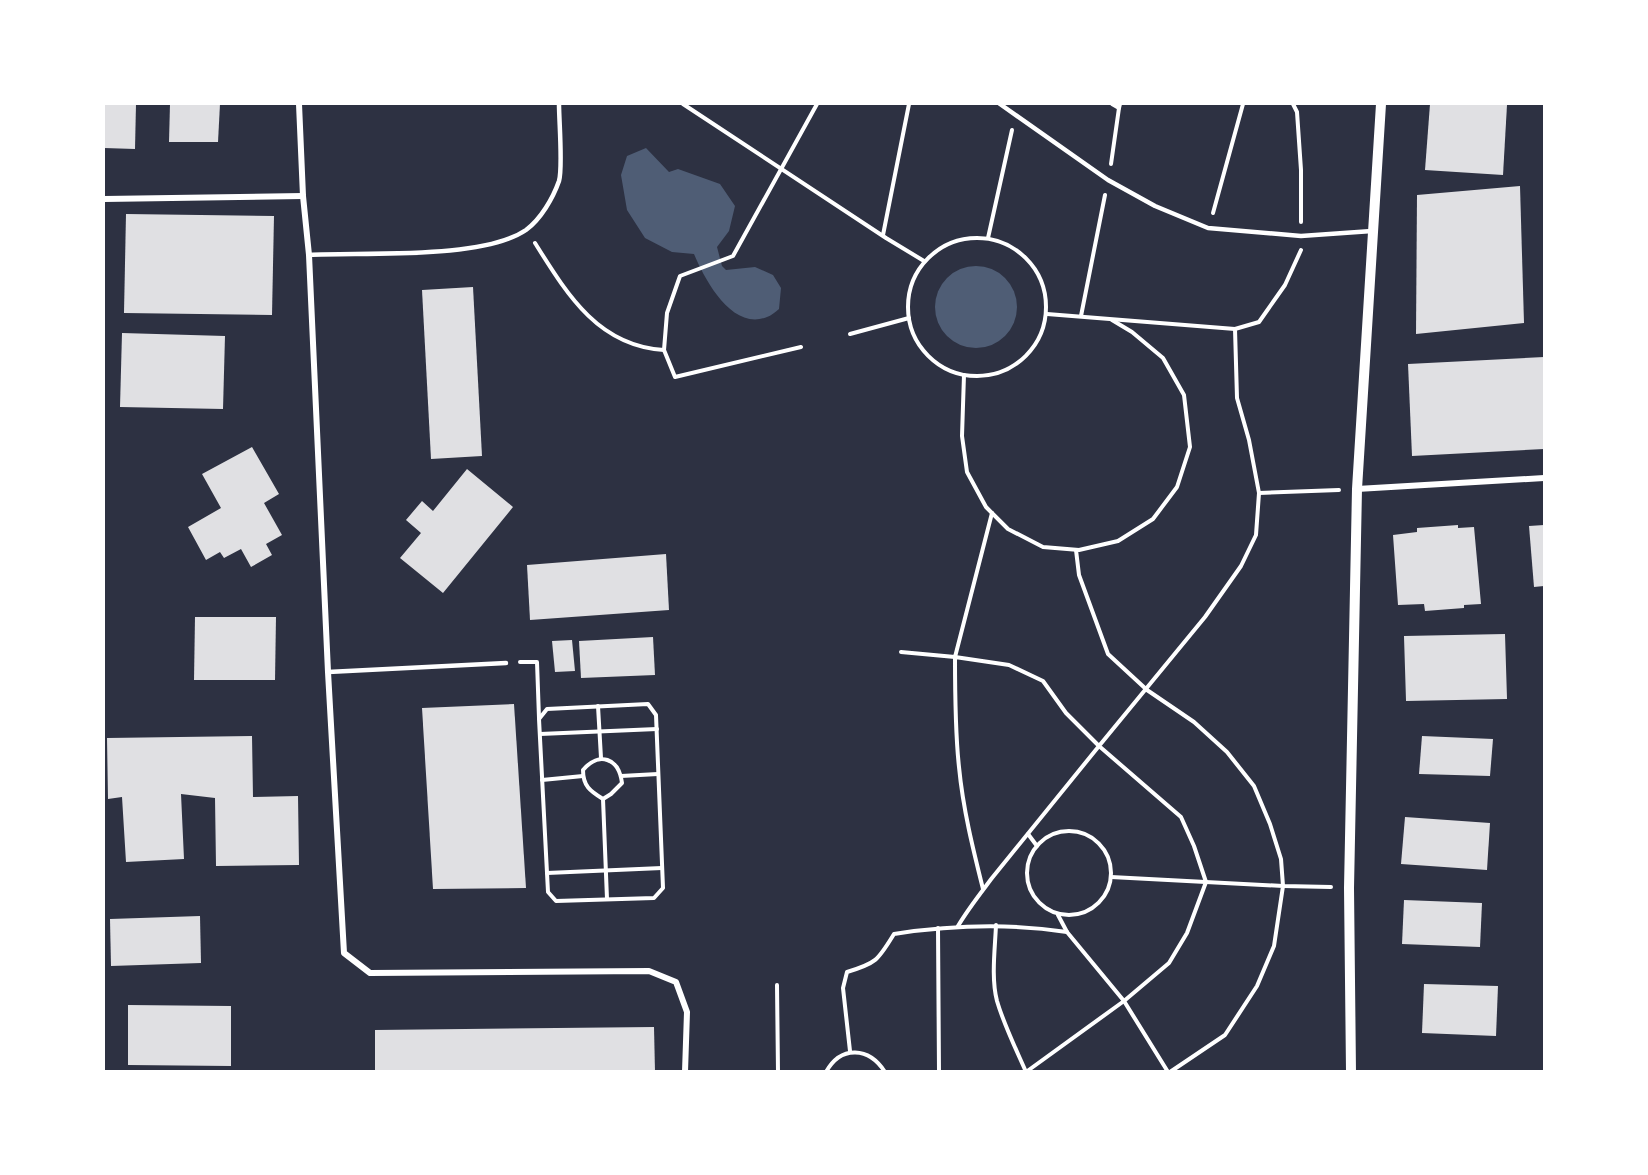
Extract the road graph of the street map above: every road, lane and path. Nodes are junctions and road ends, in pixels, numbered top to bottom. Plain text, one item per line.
1 (299, 104) edge
2 (559, 104) edge
3 (682, 104) edge
4 (817, 104) edge
5 (909, 104) edge
6 (1000, 104) edge
7 (1112, 104) edge
8 (1243, 104) edge
9 (1293, 104) edge
10 (1382, 104) edge
11 (1119, 106) edge
12 (1015, 115) junction
13 (782, 168) junction
14 (1108, 180) junction
15 (303, 196) junction
16 (104, 200) edge
17 (1208, 228) junction
18 (526, 229) junction
19 (1374, 231) junction
20 (882, 235) junction
21 (1301, 236) junction
22 (988, 238) junction
23 (309, 255) junction
24 (924, 261) junction
25 (1047, 314) junction
26 (1081, 316) junction
27 (909, 318) junction
28 (1112, 320) junction
29 (1235, 329) junction
30 (850, 334) dead end
31 (801, 347) dead end
32 (664, 350) junction
33 (964, 375) junction
34 (1545, 478) edge
35 (1357, 489) junction
36 (1259, 493) junction
37 (992, 513) junction
38 (1076, 550) junction
39 (901, 652) dead end
40 (955, 657) junction
41 (506, 663) joint
42 (328, 672) junction
43 (1147, 690) junction
44 (598, 706) junction
45 (539, 719) junction
46 (657, 729) junction
47 (600, 732) junction
48 (540, 734) junction
49 (1099, 746) junction
50 (601, 758) junction
51 (658, 774) junction
52 (583, 776) junction
53 (621, 777) junction
54 (542, 780) junction
55 (603, 799) junction
56 (1028, 834) junction
57 (1037, 846) junction
58 (662, 868) junction
59 (606, 870) junction
60 (547, 873) junction
61 (1111, 877) junction
62 (1206, 882) junction
63 (1282, 886) junction
64 (1349, 888) junction
65 (983, 889) junction
66 (607, 899) junction
67 (1058, 914) junction
68 (996, 925) junction
69 (958, 926) junction
70 (938, 928) junction
71 (1067, 932) junction
72 (777, 985) dead end
73 (1124, 1001) junction
74 (850, 1051) junction
75 (685, 1071) edge
76 (778, 1071) edge
77 (826, 1071) edge
78 (885, 1071) edge
79 (939, 1071) edge
80 (1169, 1071) edge
81 (1351, 1071) edge

1 - 15 street
2 - 18 lane
3 - 13 path
4 - 13 path
5 - 20 path
6 - 12 lane
7 - 11 path
8 - 17 path
9 - 21 path
10 - 19 street
11 - 14 path
12 - 14 lane
12 - 22 path
13 - 20 path
13 - 32 path
14 - 17 lane
14 - 26 path
15 - 16 street
15 - 23 street
17 - 21 lane
18 - 23 lane
18 - 32 path
19 - 21 lane
19 - 35 street
20 - 24 path
21 - 29 path
22 - 24 path
22 - 25 path
23 - 42 street
24 - 27 path
25 - 26 path
25 - 33 path
26 - 28 path
27 - 30 path
27 - 33 path
28 - 29 path
28 - 38 path
29 - 36 path
31 - 32 path
33 - 37 path
34 - 35 street
35 - 36 path
35 - 64 street
36 - 43 path
37 - 38 path
37 - 40 path
38 - 43 path
39 - 40 path
40 - 49 path
40 - 65 path
41 - 42 lane
41 - 45 path
42 - 75 street
43 - 49 path
43 - 63 path
44 - 45 path
44 - 46 path
44 - 47 path
45 - 48 path
46 - 47 path
46 - 51 path
47 - 48 path
47 - 50 path
48 - 54 path
49 - 56 path
49 - 62 path
50 - 52 path
50 - 53 path
51 - 53 path
51 - 58 path
52 - 54 path
52 - 55 path
53 - 55 path
54 - 60 path
55 - 59 path
56 - 57 path
56 - 65 path
57 - 61 path
57 - 67 path
58 - 59 path
58 - 66 path
59 - 60 path
59 - 66 path
60 - 66 path
61 - 62 path
61 - 67 path
62 - 63 path
62 - 73 path
63 - 64 path
63 - 80 path
64 - 81 street
65 - 69 path
67 - 71 path
68 - 69 path
68 - 71 path
68 - 73 path
69 - 70 path
70 - 74 path
70 - 79 path
71 - 73 path
72 - 76 path
73 - 80 path
74 - 77 path
74 - 78 path

